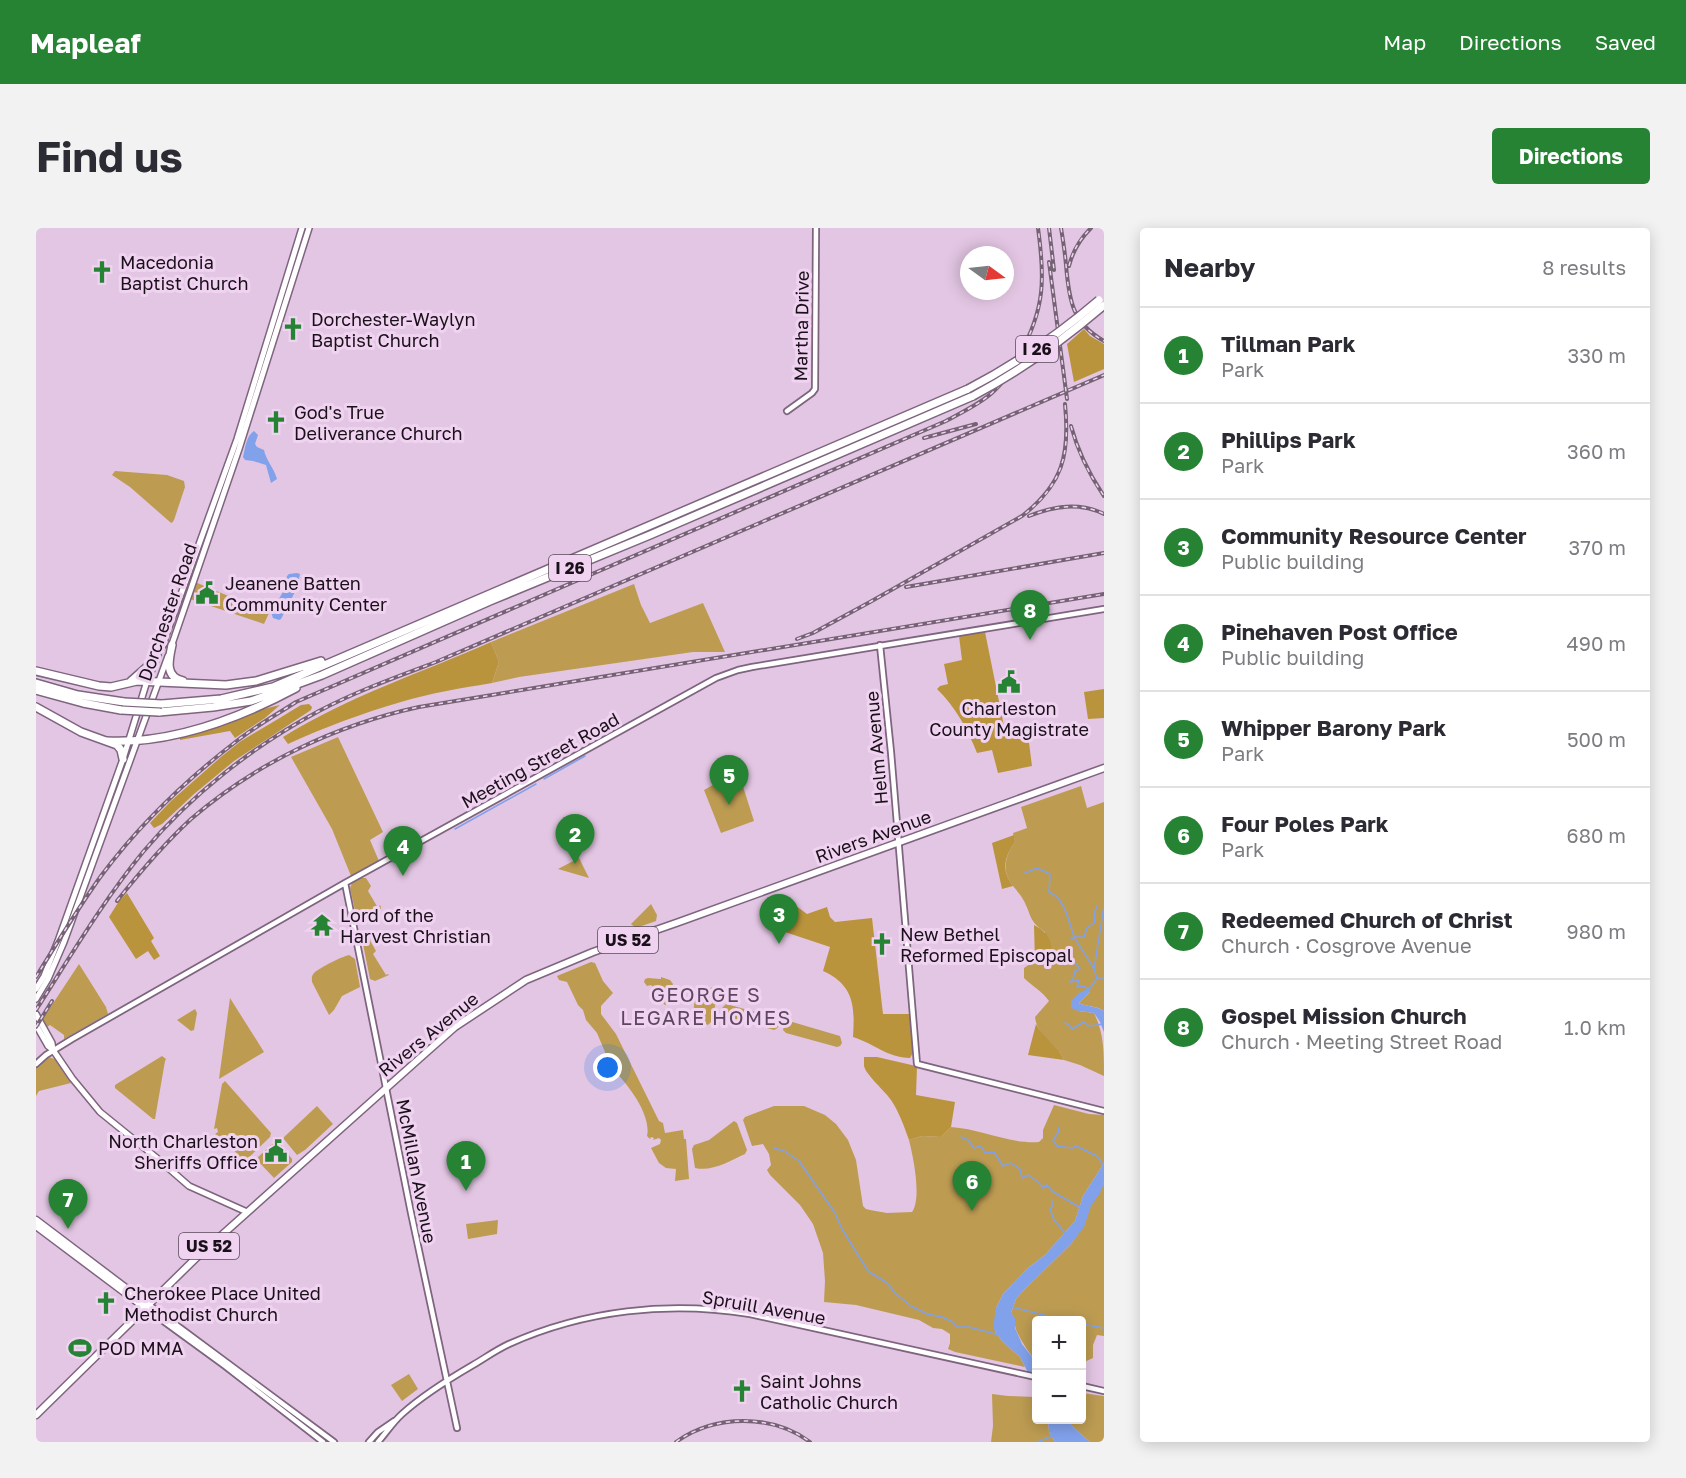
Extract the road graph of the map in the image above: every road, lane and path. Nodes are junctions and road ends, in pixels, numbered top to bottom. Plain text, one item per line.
1 (302, 228) edge
2 (309, 228) edge
3 (816, 228) edge
4 (1102, 301) edge
5 (787, 411) dead end
6 (1104, 609) edge
7 (164, 642) junction
8 (375, 643) junction
9 (172, 645) junction
10 (880, 645) junction
11 (36, 670) edge
12 (322, 675) junction
13 (147, 681) junction
14 (158, 682) junction
15 (36, 683) edge
16 (126, 684) junction
17 (197, 684) junction
18 (36, 690) edge
19 (122, 706) junction
20 (36, 707) edge
21 (107, 741) junction
22 (132, 741) junction
23 (123, 759) junction
24 (1104, 768) edge
25 (898, 843) junction
26 (345, 884) junction
27 (36, 989) edge
28 (36, 999) edge
29 (36, 1014) edge
30 (36, 1025) edge
31 (53, 1050) junction
32 (36, 1064) edge
33 (386, 1088) junction
34 (1104, 1111) edge
35 (247, 1212) junction
36 (36, 1220) edge
37 (36, 1226) edge
38 (146, 1306) junction
39 (1032, 1376) edge
40 (448, 1380) junction
41 (1086, 1387) edge
42 (1104, 1391) edge
43 (36, 1415) edge
44 (401, 1415) junction
45 (457, 1428) dead end
46 (323, 1442) edge
47 (333, 1442) edge
48 (369, 1442) edge
49 (378, 1442) edge

1 - 7 main road, Dorchester Road
2 - 9 main road, Dorchester Road
3 - 5 street, Martha Drive
4 - 8 highway, I 26, bridge
4 - 12 highway, I 26, bridge
6 - 10 street, Meeting Street Road
7 - 13 main road, Dorchester Road
7 - 16 highway
8 - 17 highway
8 - 19 highway, I 26, bridge
9 - 14 main road, Dorchester Road
9 - 17 highway
10 - 25 street, Helm Avenue
10 - 26 street, Meeting Street Road
11 - 16 highway
12 - 19 highway, I 26, bridge
12 - 22 highway
13 - 14 highway
13 - 16 highway
13 - 22 main road, Dorchester Road
14 - 17 highway
14 - 22 main road, Dorchester Road
15 - 19 highway, I 26
18 - 19 highway, I 26
20 - 21 highway
21 - 22 highway
21 - 23 highway
22 - 23 main road, Dorchester Road
22 - 28 main road, Dorchester Road
23 - 27 main road, Dorchester Road
24 - 25 main road, Rivers Avenue / US 52
25 - 33 main road, Rivers Avenue / US 52
25 - 34 street, Helm Avenue
26 - 31 street, Meeting Street Road
26 - 33 street, McMillan Avenue
29 - 31 main road
30 - 31 main road
31 - 32 street, Meeting Street Road
31 - 35 main road
33 - 35 main road, Rivers Avenue / US 52
33 - 40 street, McMillan Avenue
35 - 38 main road, Rivers Avenue / US 52
36 - 38 main road
37 - 38 main road
38 - 43 main road, Rivers Avenue / US 52
38 - 46 street
38 - 47 street
39 - 40 street, Spruill Avenue
40 - 44 street, Spruill Avenue
40 - 45 street, McMillan Avenue
41 - 42 street
44 - 48 street
44 - 49 street, Spruill Avenue

